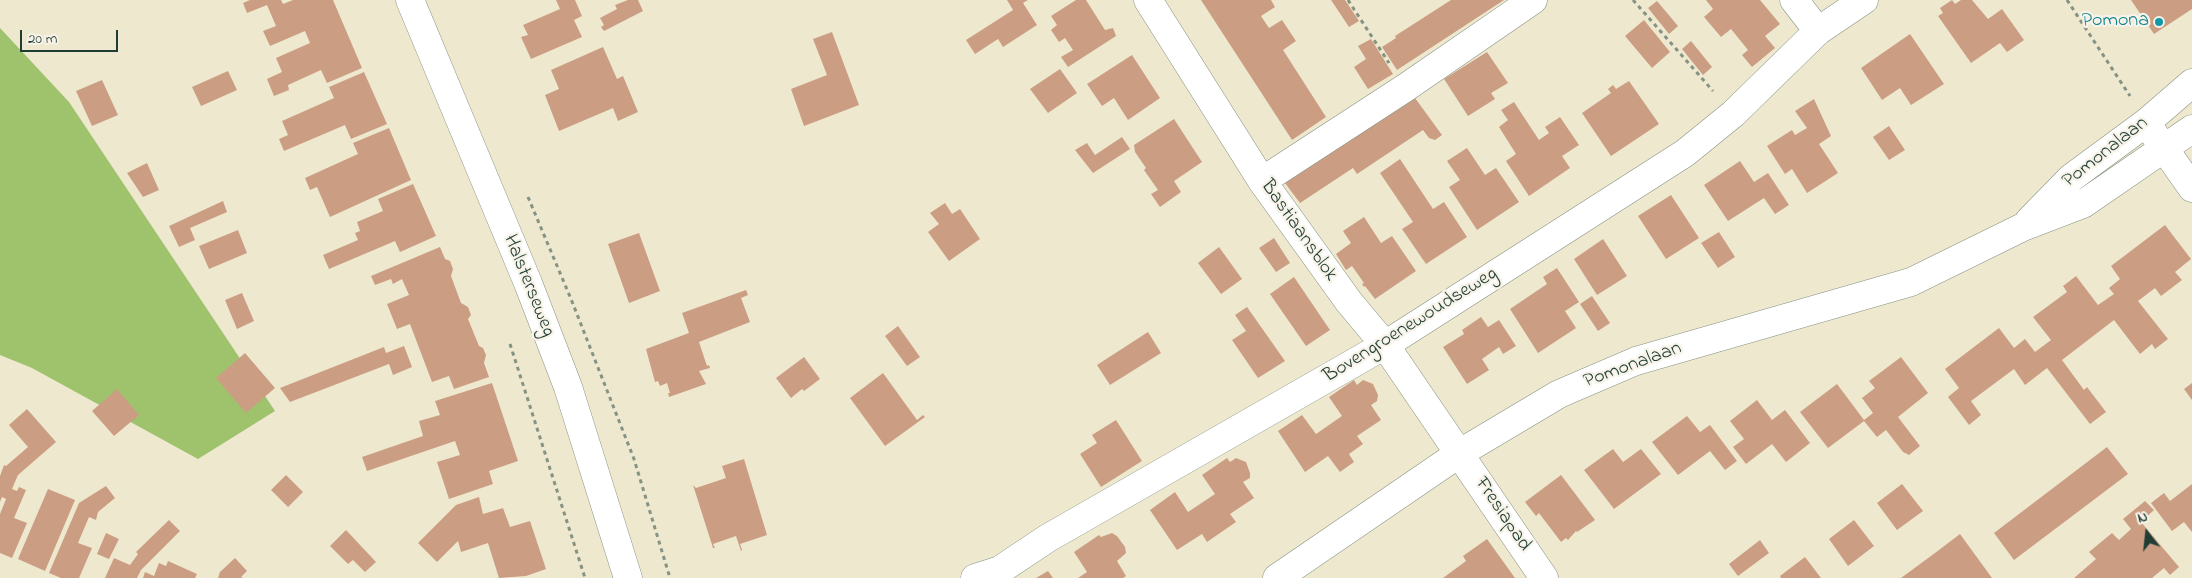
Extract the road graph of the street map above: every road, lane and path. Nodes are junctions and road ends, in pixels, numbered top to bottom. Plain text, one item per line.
1 (410, 0) edge
2 (1148, 0) edge
3 (1348, 0) edge
4 (1533, 0) edge
5 (1633, 0) edge
6 (1794, 0) edge
7 (1864, 0) edge
8 (2067, 0) edge
9 (1818, 31) junction
10 (2192, 83) edge
11 (1405, 88) junction
12 (1733, 114) junction
13 (2146, 122) junction
14 (2192, 129) edge
15 (2164, 149) junction
16 (1262, 181) junction
17 (2192, 188) edge
18 (2023, 227) junction
19 (510, 344) dead end
20 (1385, 345) junction
21 (1460, 453) junction
22 (585, 578) edge
23 (628, 578) edge
24 (975, 578) edge
25 (1277, 578) edge
26 (1544, 578) edge

1 - 23 street, Halsterseweg
2 - 16 street, Bastiaansblok
3 - 11 path
4 - 11 street
5 - 12 path
6 - 9 street
7 - 9 street, Bovengroenewoudseweg
8 - 13 path
9 - 12 street, Bovengroenewoudseweg
10 - 13 street, Pomonalaan
11 - 16 street
12 - 20 street, Bovengroenewoudseweg
13 - 15 street
13 - 18 street, Pomonalaan
14 - 15 street, Pomonalaan
15 - 17 street
15 - 18 street, Pomonalaan
16 - 20 street, Bastiaansblok
18 - 21 street, Pomonalaan
19 - 22 path
20 - 21 street, Bastiaansblok
20 - 24 street, Bovengroenewoudseweg
21 - 25 street, Pomonalaan
21 - 26 street, Fresiapad

